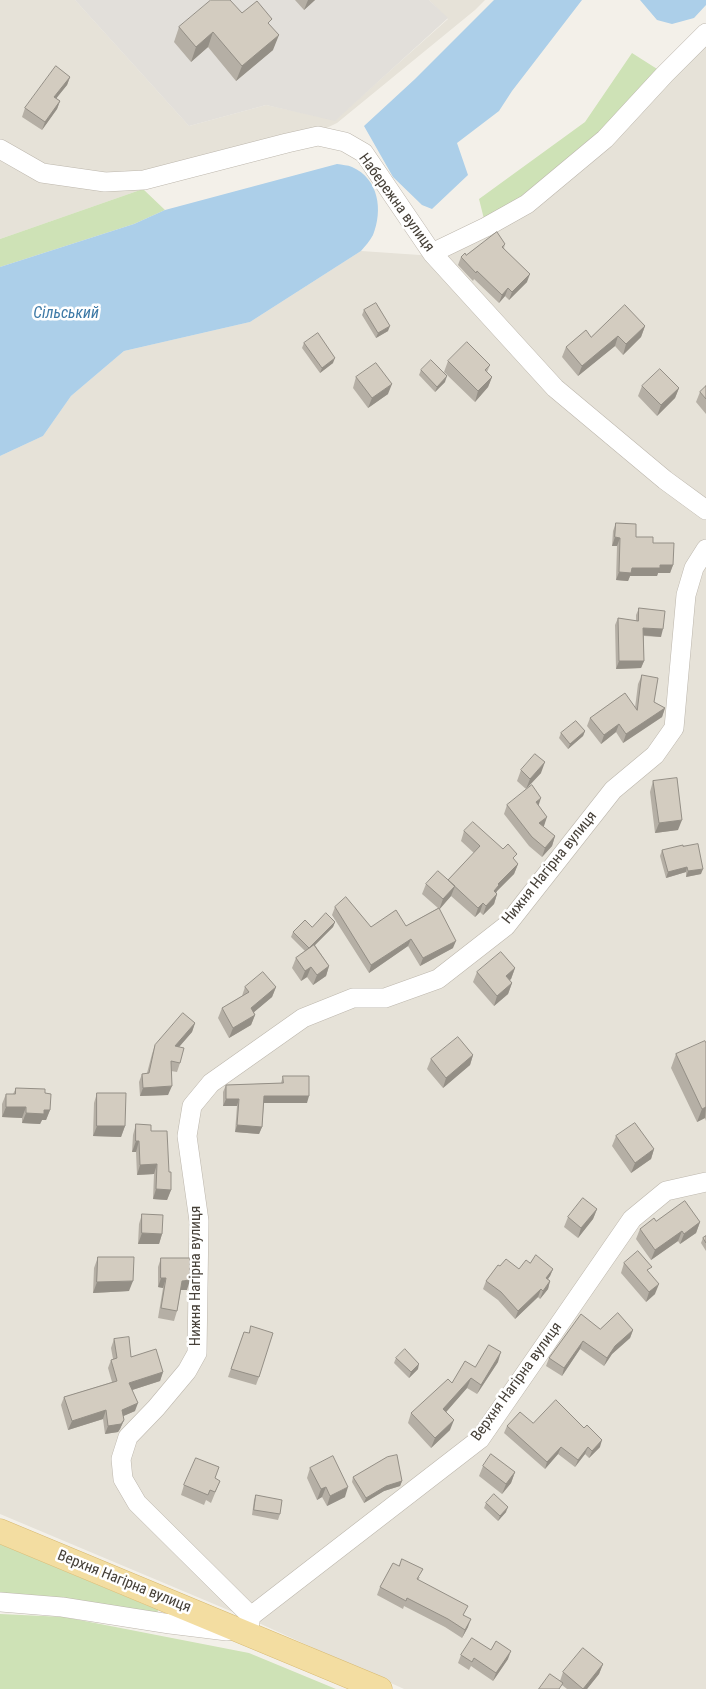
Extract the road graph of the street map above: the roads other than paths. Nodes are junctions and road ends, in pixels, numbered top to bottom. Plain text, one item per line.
1 (706, 33) edge
2 (0, 149) edge
3 (432, 253) junction
4 (706, 510) edge
5 (706, 549) edge
6 (706, 1182) edge
7 (0, 1531) edge
8 (0, 1602) edge
9 (250, 1625) junction
10 (380, 1689) edge

1 - 3 street
2 - 3 street, Набережна вулиця
3 - 4 street, Набережна вулиця
5 - 9 street, Нижня Нагірна вулиця
6 - 9 street, Верхня Нагірна вулиця
7 - 9 main road, Верхня Нагірна вулиця
8 - 9 street
9 - 10 main road, Верхня Нагірна вулиця

